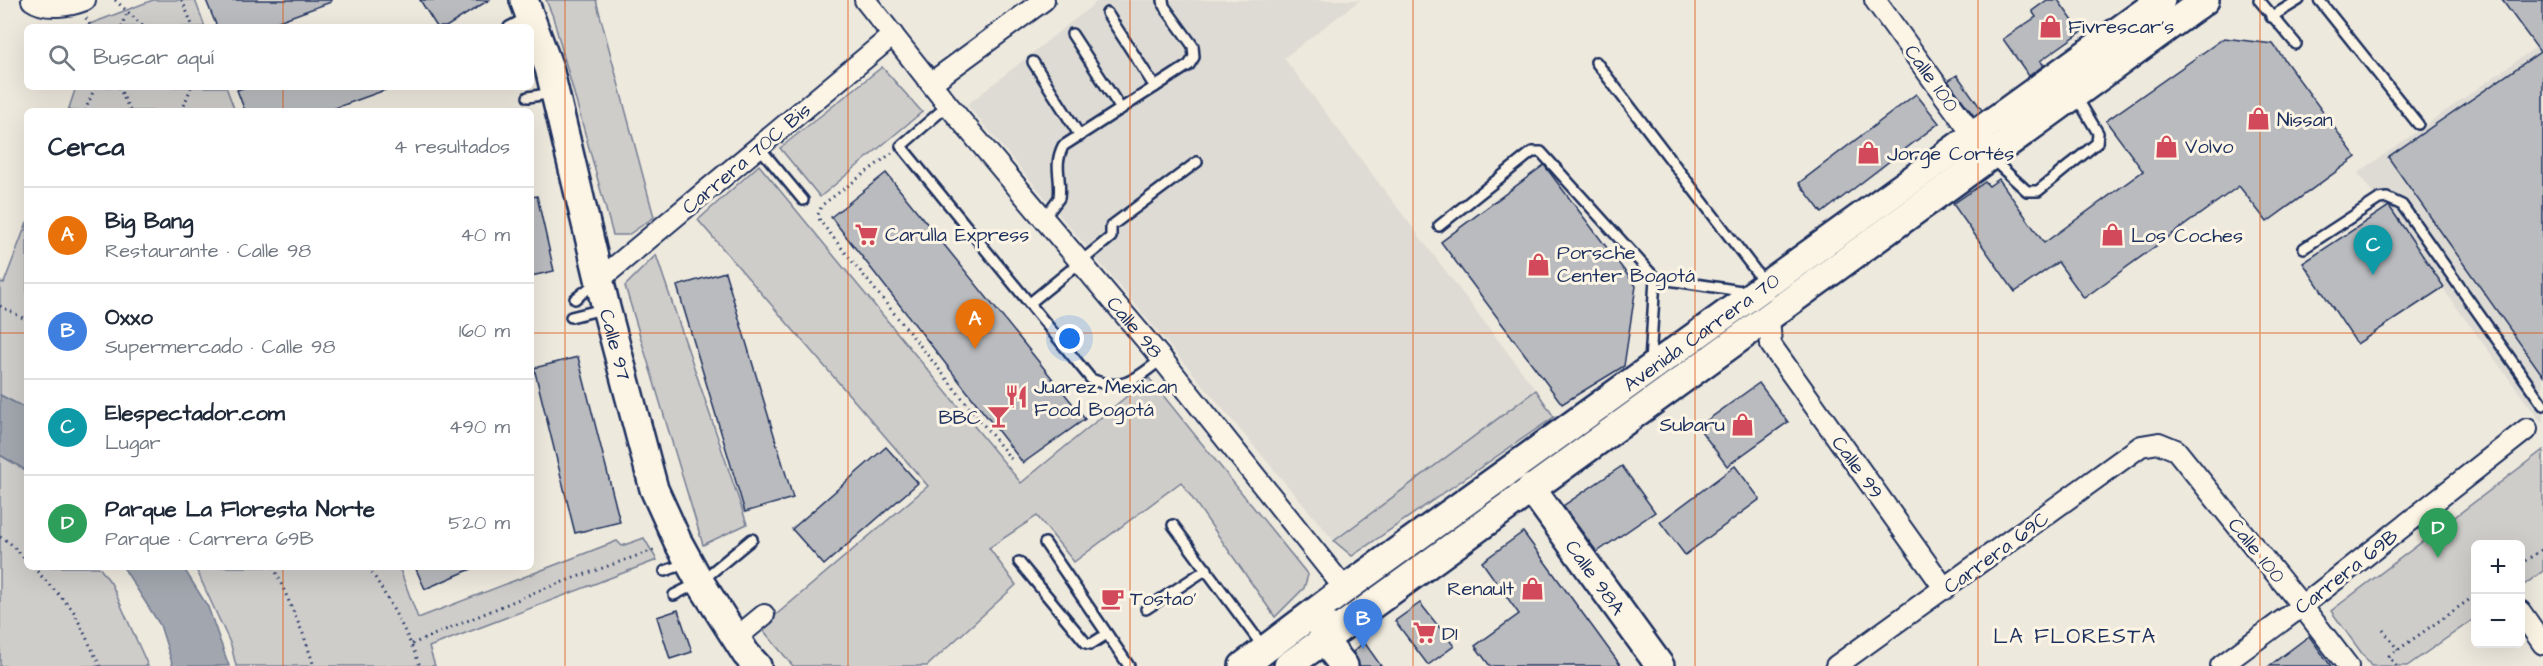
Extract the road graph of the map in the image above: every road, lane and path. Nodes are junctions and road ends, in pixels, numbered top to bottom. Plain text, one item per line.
1 (32, 0) edge
2 (85, 0) edge
3 (115, 0) edge
4 (182, 0) edge
5 (865, 0) edge
6 (1044, 0) edge
7 (2205, 0) edge
8 (2259, 0) edge
9 (2299, 0) edge
10 (2319, 0) edge
11 (1162, 2) edge
12 (1885, 3) edge
13 (2148, 4) edge
14 (521, 9) edge
15 (128, 11) junction
16 (1107, 13) dead end
17 (2271, 17) junction
18 (122, 24) edge
19 (141, 24) edge
20 (192, 24) edge
21 (527, 24) edge
22 (1072, 34) dead end
23 (893, 35) junction
24 (534, 43) edge
25 (2296, 44) dead end
26 (1034, 62) dead end
27 (1596, 62) dead end
28 (543, 66) edge
29 (931, 83) junction
30 (534, 85) edge
31 (1155, 87) junction
32 (94, 90) edge
33 (120, 90) edge
34 (191, 90) edge
35 (531, 90) edge
36 (2074, 94) junction
37 (528, 97) dead end
38 (948, 105) junction
39 (86, 108) edge
40 (129, 108) edge
41 (183, 108) edge
42 (1121, 109) junction
43 (2418, 124) dead end
44 (1973, 134) junction
45 (1080, 136) junction
46 (901, 146) junction
47 (759, 147) junction
48 (1988, 156) junction
49 (1197, 162) dead end
50 (803, 200) dead end
51 (1044, 218) junction
52 (1439, 226) dead end
53 (2304, 248) dead end
54 (1081, 262) junction
55 (1655, 278) junction
56 (599, 280) junction
57 (1765, 298) junction
58 (575, 299) dead end
59 (1030, 303) junction
60 (0, 306) edge
61 (606, 308) junction
62 (571, 317) dead end
63 (24, 318) edge
64 (1743, 335) junction
65 (1771, 345) junction
66 (1162, 359) junction
67 (1649, 371) junction
68 (2543, 405) edge
69 (2527, 429) dead end
70 (2159, 443) joint
71 (1011, 459) dead end
72 (1531, 488) junction
73 (1173, 525) dead end
74 (0, 537) edge
75 (752, 539) dead end
76 (1045, 543) dead end
77 (2543, 549) edge
78 (24, 558) edge
79 (2525, 561) edge
80 (1019, 562) dead end
81 (683, 564) junction
82 (1207, 569) junction
83 (36, 570) edge
84 (275, 570) edge
85 (371, 570) edge
86 (1345, 589) junction
87 (1945, 589) junction
88 (674, 595) dead end
89 (2471, 598) edge
90 (2302, 606) junction
91 (1146, 609) dead end
92 (764, 615) dead end
93 (2525, 618) edge
94 (2383, 630) dead end
95 (1107, 634) junction
96 (736, 639) junction
97 (1324, 640) junction
98 (412, 644) junction
99 (2543, 644) edge
100 (1266, 650) junction
101 (2398, 650) junction
102 (100, 666) edge
103 (314, 666) edge
104 (420, 666) edge
105 (757, 666) edge
106 (1129, 666) edge
107 (1243, 666) edge
108 (1288, 666) edge
109 (1344, 666) edge
110 (1660, 666) edge
111 (1836, 666) edge
112 (2221, 666) edge
113 (2348, 666) edge
114 (2396, 666) edge

1 - 2 street
3 - 15 path
4 - 20 path
5 - 23 street, Calle 98
6 - 29 street
7 - 36 street, Avenida Carrera 70
8 - 17 lane
9 - 17 lane
10 - 43 lane
11 - 31 lane
12 - 44 street, Calle 100
13 - 44 street, Avenida Carrera 70
14 - 21 street, Calle 97
15 - 18 path
15 - 19 path
16 - 31 lane
17 - 25 lane
22 - 42 lane
23 - 29 street, Calle 98
23 - 47 street, Carrera 70C Bis
24 - 28 street, Calle 97
26 - 45 lane
27 - 57 lane
28 - 30 lane
28 - 56 street, Calle 97
29 - 38 street, Calle 98
31 - 42 lane
32 - 39 path
33 - 40 path
34 - 41 path
35 - 37 lane
36 - 48 street, Avenida Carrera 70
36 - 48 lane
38 - 46 lane
38 - 51 street, Calle 98
42 - 45 lane
44 - 48 street, Calle 100
44 - 57 street, Avenida Carrera 70
45 - 51 lane
46 - 59 lane
46 - 71 path
47 - 50 lane
47 - 56 street, Carrera 70C Bis
48 - 57 street, Avenida Carrera 70
49 - 54 lane
51 - 54 street, Calle 98
52 - 55 lane
53 - 68 lane
54 - 59 lane
54 - 66 street, Calle 98
55 - 57 lane
55 - 67 lane
56 - 58 lane
56 - 61 street, Calle 97
57 - 64 street, Avenida Carrera 70
57 - 65 street
57 - 67 street, Avenida Carrera 70
59 - 66 lane
60 - 63 path
61 - 62 lane
61 - 81 street, Calle 97
64 - 65 street
64 - 72 street, Avenida Carrera 70
65 - 87 street, Calle 99
66 - 86 street, Calle 98
67 - 86 street, Avenida Carrera 70
69 - 90 street, Carrera 69B
70 - 87 street, Carrera 69C
70 - 90 street, Calle 100
72 - 97 street, Avenida Carrera 70
72 - 110 street, Calle 98A
73 - 82 lane
74 - 78 path
75 - 81 lane
76 - 95 lane
77 - 79 path
80 - 95 lane
81 - 88 lane
81 - 96 street, Calle 97
81 - 98 path
82 - 91 lane
82 - 100 lane
83 - 102 path
84 - 103 path
85 - 98 path
86 - 97 street
86 - 100 street, Avenida Carrera 70
87 - 111 street, Carrera 69C
89 - 101 path
90 - 112 street, Carrera 69B
90 - 113 street, Calle 100
92 - 96 street
93 - 99 street
94 - 101 path
95 - 106 lane
96 - 105 street, Calle 97
97 - 108 street, Avenida Carrera 70
97 - 109 street
98 - 104 path
100 - 107 street, Avenida Carrera 70
101 - 114 path

